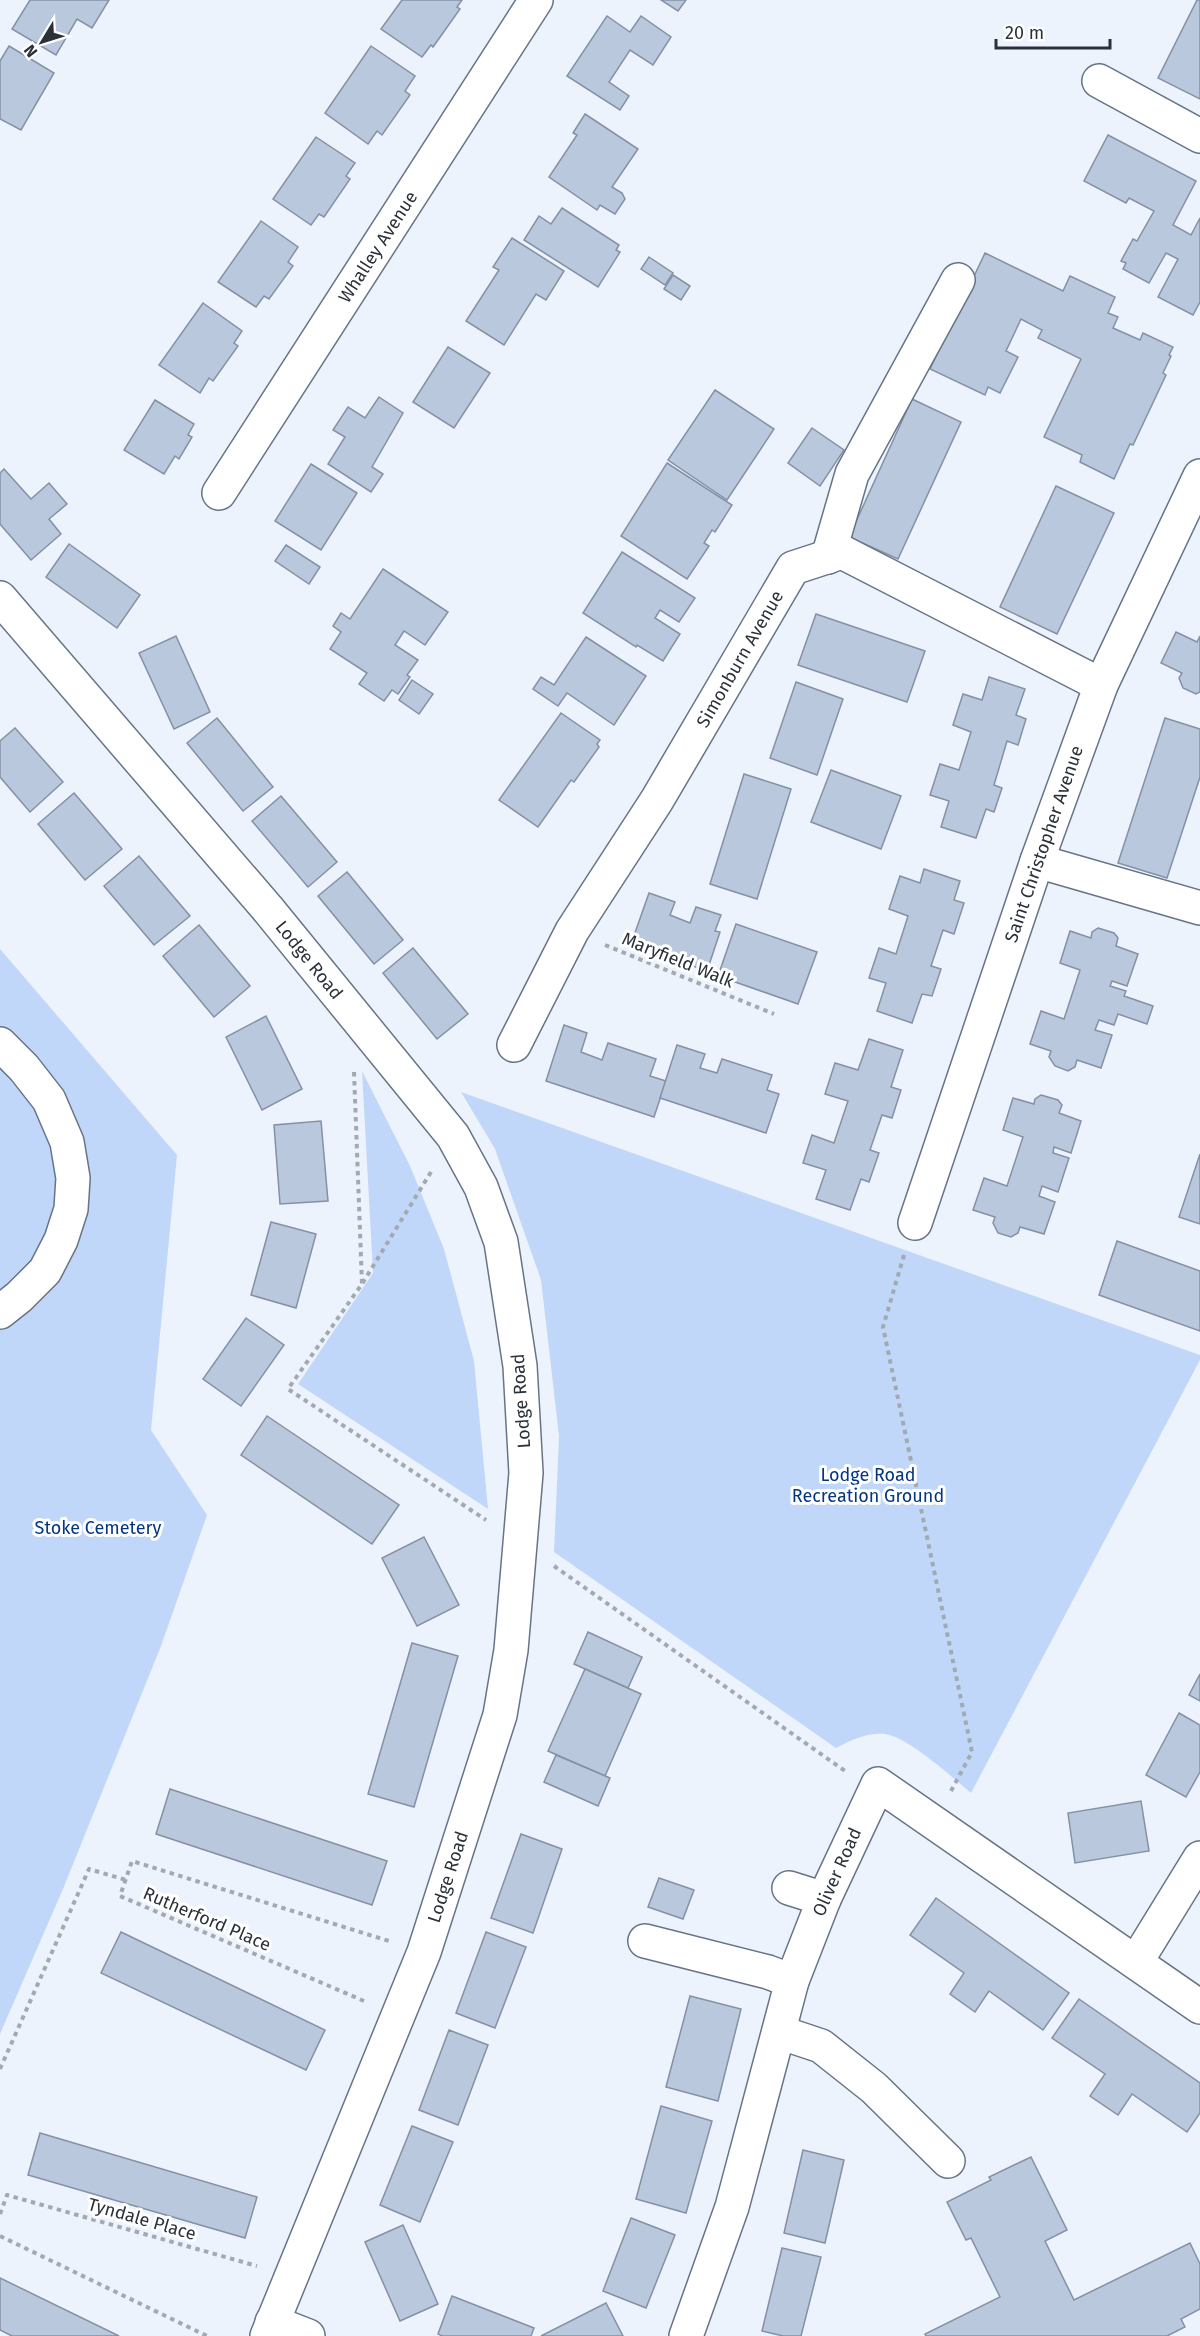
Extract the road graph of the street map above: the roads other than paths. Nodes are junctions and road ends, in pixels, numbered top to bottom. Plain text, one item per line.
1 (536, 0) edge
2 (1099, 81) dead end
3 (1200, 136) edge
4 (958, 280) dead end
5 (1200, 476) edge
6 (219, 493) dead end
7 (828, 557) junction
8 (0, 598) edge
9 (1101, 685) junction
10 (1037, 861) junction
11 (1200, 908) edge
12 (0, 1044) edge
13 (514, 1045) dead end
14 (915, 1223) road end
15 (0, 1312) edge
16 (1200, 1858) edge
17 (789, 1888) dead end
18 (824, 1899) junction
19 (645, 1941) dead end
20 (1136, 1962) junction
21 (792, 1981) junction
22 (1200, 2007) edge
23 (779, 2032) junction
24 (948, 2161) dead end
25 (269, 2329) edge
26 (308, 2336) edge
27 (686, 2336) edge

1 - 6 street, Whalley Avenue
2 - 3 street
4 - 7 street
5 - 9 street, Saint Christopher Avenue
7 - 9 street, Simonburn Avenue
7 - 13 street, Simonburn Avenue
8 - 25 street, Lodge Road
9 - 10 street, Saint Christopher Avenue
10 - 11 street
10 - 14 street, Saint Christopher Avenue
12 - 15 street
16 - 20 street
17 - 18 street
18 - 20 street, Oliver Road
18 - 21 street, Oliver Road
19 - 21 street
20 - 22 street
21 - 23 street, Oliver Road
23 - 24 street
23 - 27 street, Oliver Road
25 - 26 street

